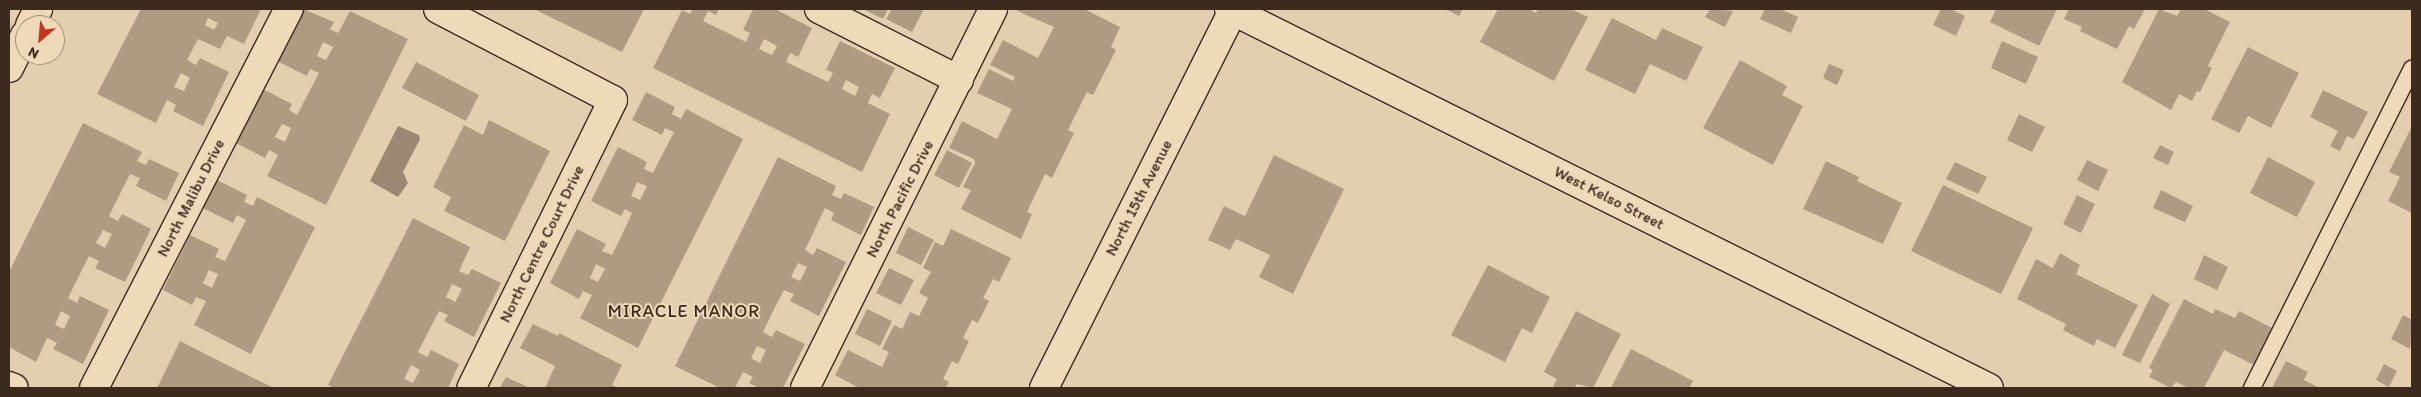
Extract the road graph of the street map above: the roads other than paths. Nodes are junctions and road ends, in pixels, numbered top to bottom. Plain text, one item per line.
1 (289, 9) edge
2 (438, 9) edge
3 (819, 9) edge
4 (993, 9) edge
5 (1232, 9) edge
6 (15, 56) edge
7 (9, 68) edge
8 (2412, 69) edge
9 (960, 80) junction
10 (9, 386) edge
11 (14, 388) edge
12 (94, 388) edge
13 (471, 388) edge
14 (805, 388) edge
15 (1044, 388) edge
16 (1989, 388) edge
17 (2252, 388) edge

1 - 12 street, North Malibu Drive
2 - 13 street, North Centre Court Drive
3 - 9 street
4 - 9 street, North Pacific Drive
5 - 15 street, North 15th Avenue
5 - 16 street, West Kelso Street
6 - 7 street
8 - 17 lane
9 - 14 street, North Pacific Drive
10 - 11 street

